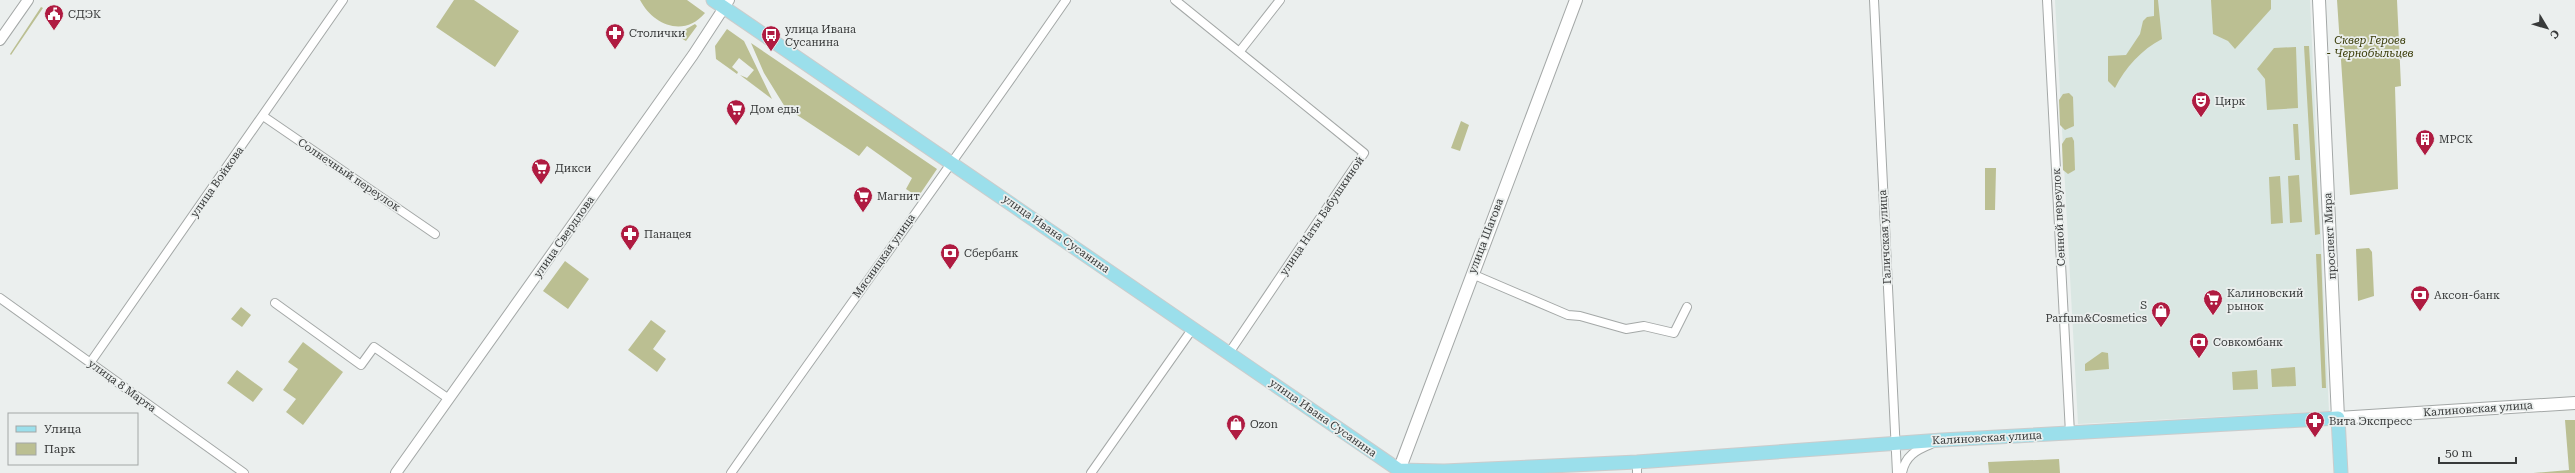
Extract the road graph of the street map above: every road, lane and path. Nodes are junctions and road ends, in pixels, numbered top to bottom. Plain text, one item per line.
1 (28, 0) edge
2 (343, 0) edge
3 (713, 0) edge
4 (1066, 0) edge
5 (1175, 0) edge
6 (1280, 0) edge
7 (1576, 0) edge
8 (1874, 0) edge
9 (2047, 0) edge
10 (2318, 0) edge
11 (726, 4) edge
12 (0, 40) edge
13 (1240, 51) junction
14 (263, 116) junction
15 (953, 163) junction
16 (435, 234) dead end
17 (1472, 274) junction
18 (0, 298) edge
19 (275, 303) dead end
20 (1687, 307) dead end
21 (1193, 328) junction
22 (1228, 353) junction
23 (90, 363) junction
24 (449, 399) junction
25 (2575, 403) edge
26 (2338, 418) junction
27 (2070, 433) junction
28 (1942, 440) junction
29 (1895, 444) junction
30 (1637, 467) edge
31 (1398, 472) edge
32 (244, 473) edge
33 (396, 473) edge
34 (731, 473) edge
35 (1091, 473) edge
36 (1897, 473) edge
37 (1902, 473) edge
38 (2341, 473) edge

1 - 12 street
2 - 14 street, улица Войкова
3 - 11 main road, улица Ивана Сусанина
4 - 15 street, Мясницкая улица
5 - 13 street, улица Наты Бабушкиной
6 - 13 street
7 - 17 main road, улица Шагова
8 - 29 street, Галичская улица
9 - 27 street, Сенной переулок
10 - 26 main road, проспект Мира
11 - 15 main road, улица Ивана Сусанина
11 - 24 street, улица Свердлова
13 - 22 street, улица Наты Бабушкиной
14 - 16 street, Солнечный переулок
14 - 23 street, улица Войкова
15 - 21 main road, улица Ивана Сусанина
15 - 34 street, Мясницкая улица
17 - 20 street
17 - 31 main road, улица Шагова
18 - 23 street, улица 8 Марта
19 - 24 street
21 - 22 main road, улица Ивана Сусанина
21 - 35 street
22 - 31 main road, улица Ивана Сусанина
23 - 32 street, улица 8 Марта
24 - 33 street, улица Свердлова
25 - 26 main road, Калиновская улица
26 - 27 main road, Калиновская улица
26 - 38 main road, проспект Мира
27 - 28 main road, Калиновская улица
28 - 29 main road, Калиновская улица
28 - 37 street
29 - 30 main road, Калиновская улица
29 - 36 street, Галичская улица
30 - 31 main road, Калиновская улица

